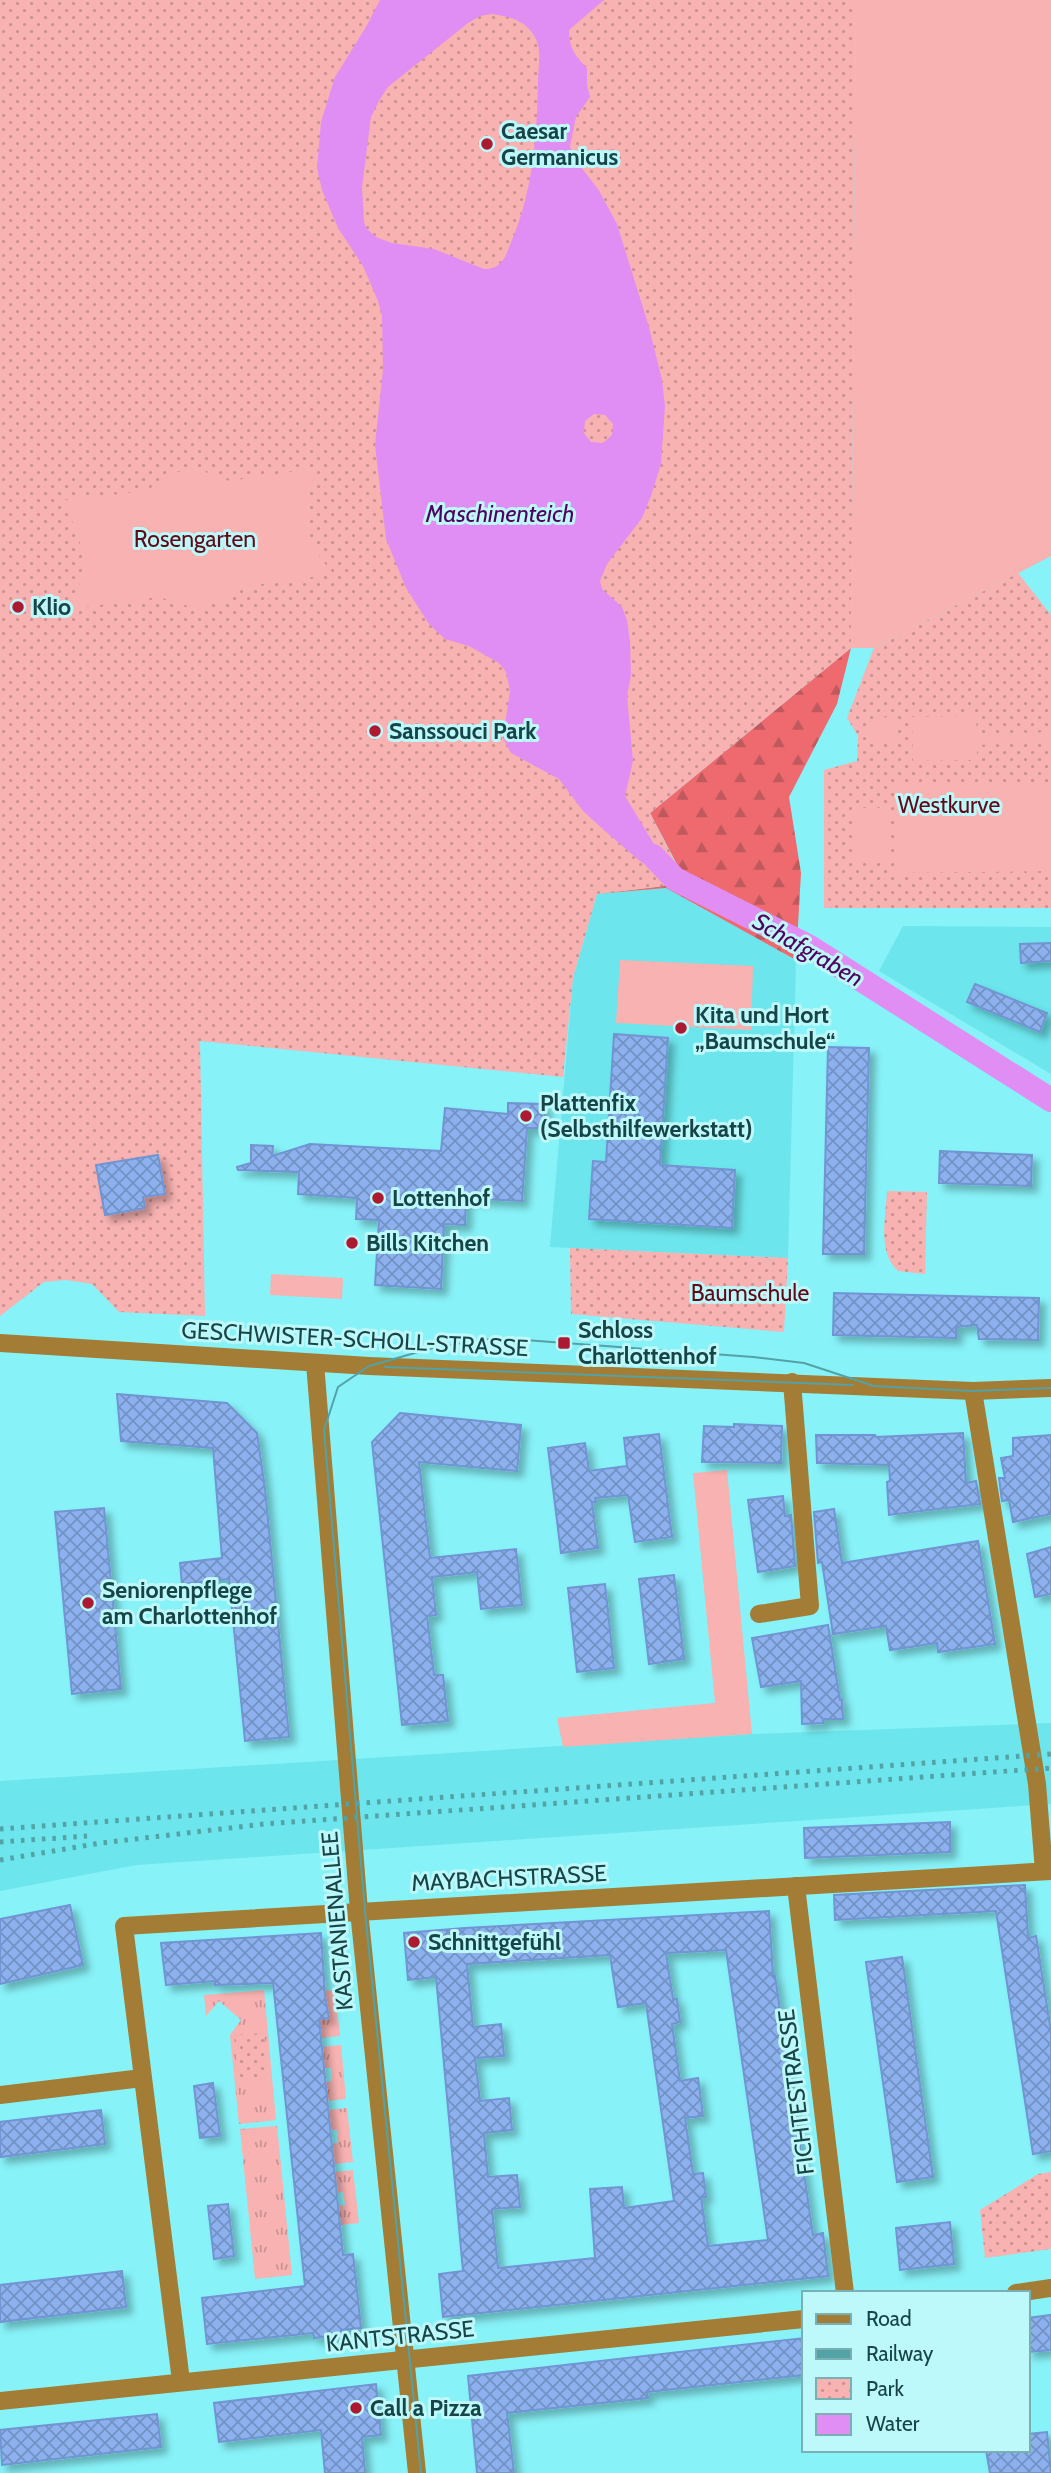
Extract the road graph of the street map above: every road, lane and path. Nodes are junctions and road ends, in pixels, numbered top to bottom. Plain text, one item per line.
1 (0, 1343) edge
2 (315, 1363) junction
3 (792, 1382) junction
4 (1051, 1388) edge
5 (973, 1391) junction
6 (759, 1614) dead end
7 (1048, 1871) edge
8 (796, 1886) junction
9 (359, 1911) junction
10 (142, 2078) junction
11 (0, 2095) edge
12 (1051, 2288) edge
13 (845, 2291) edge
14 (1030, 2291) edge
15 (802, 2319) edge
16 (406, 2361) junction
17 (181, 2381) junction
18 (0, 2401) edge
19 (417, 2473) edge

1 - 2 street, GESCHWISTER-SCHOLL-STRASSE
2 - 3 street, GESCHWISTER-SCHOLL-STRASSE
2 - 9 street, KASTANIENALLEE
3 - 5 street, GESCHWISTER-SCHOLL-STRASSE
3 - 6 street
4 - 5 street, GESCHWISTER-SCHOLL-STRASSE
5 - 7 street
7 - 8 street, MAYBACHSTRASSE
8 - 9 street, MAYBACHSTRASSE
8 - 13 street, FICHTESTRASSE
9 - 10 street, MAYBACHSTRASSE
9 - 16 street, KASTANIENALLEE
10 - 11 street
10 - 17 street, MAYBACHSTRASSE
12 - 14 street
15 - 16 street, KANTSTRASSE
16 - 17 street, KANTSTRASSE
16 - 19 street, KASTANIENALLEE
17 - 18 street, KANTSTRASSE

